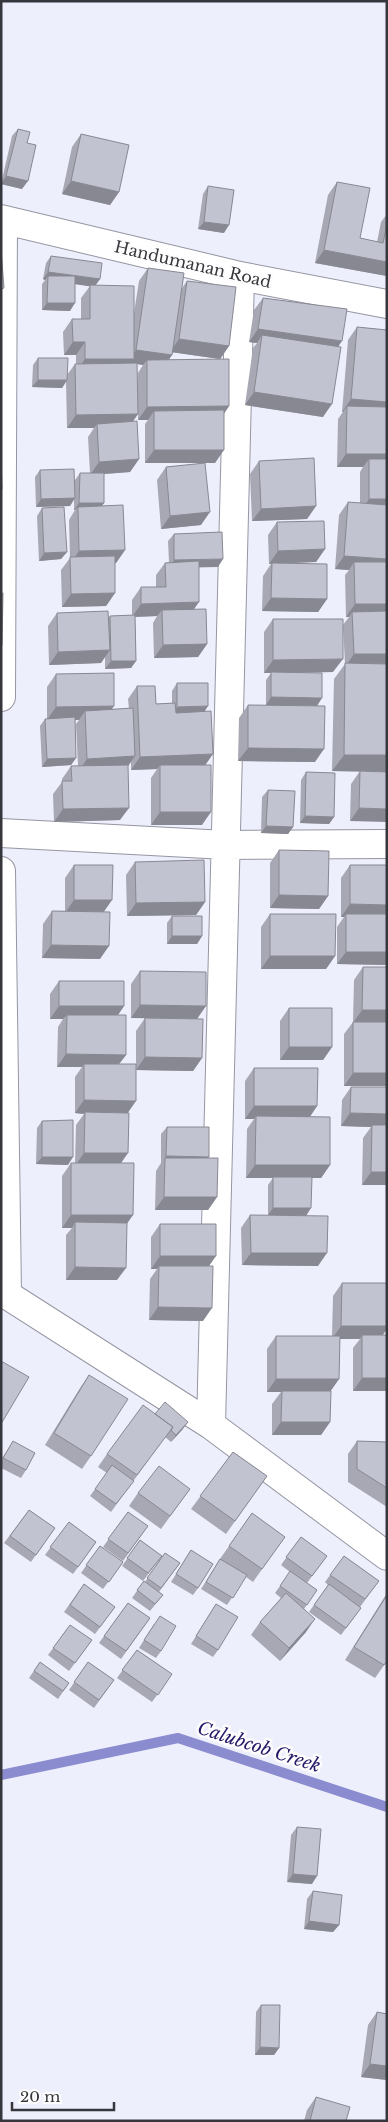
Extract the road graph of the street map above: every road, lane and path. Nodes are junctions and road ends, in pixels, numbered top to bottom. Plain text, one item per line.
1 (2, 220) edge
2 (240, 276) junction
3 (387, 304) edge
4 (1, 697) edge
5 (1, 833) edge
6 (387, 844) edge
7 (226, 846) junction
8 (1, 871) edge
9 (4, 1293) edge
10 (211, 1424) junction
11 (387, 1556) edge

1 - 2 street, Handumanan Road
1 - 4 street
2 - 3 street, Handumanan Road
2 - 7 street
5 - 7 street
6 - 7 street
7 - 10 street
8 - 9 street
9 - 10 street
10 - 11 street

